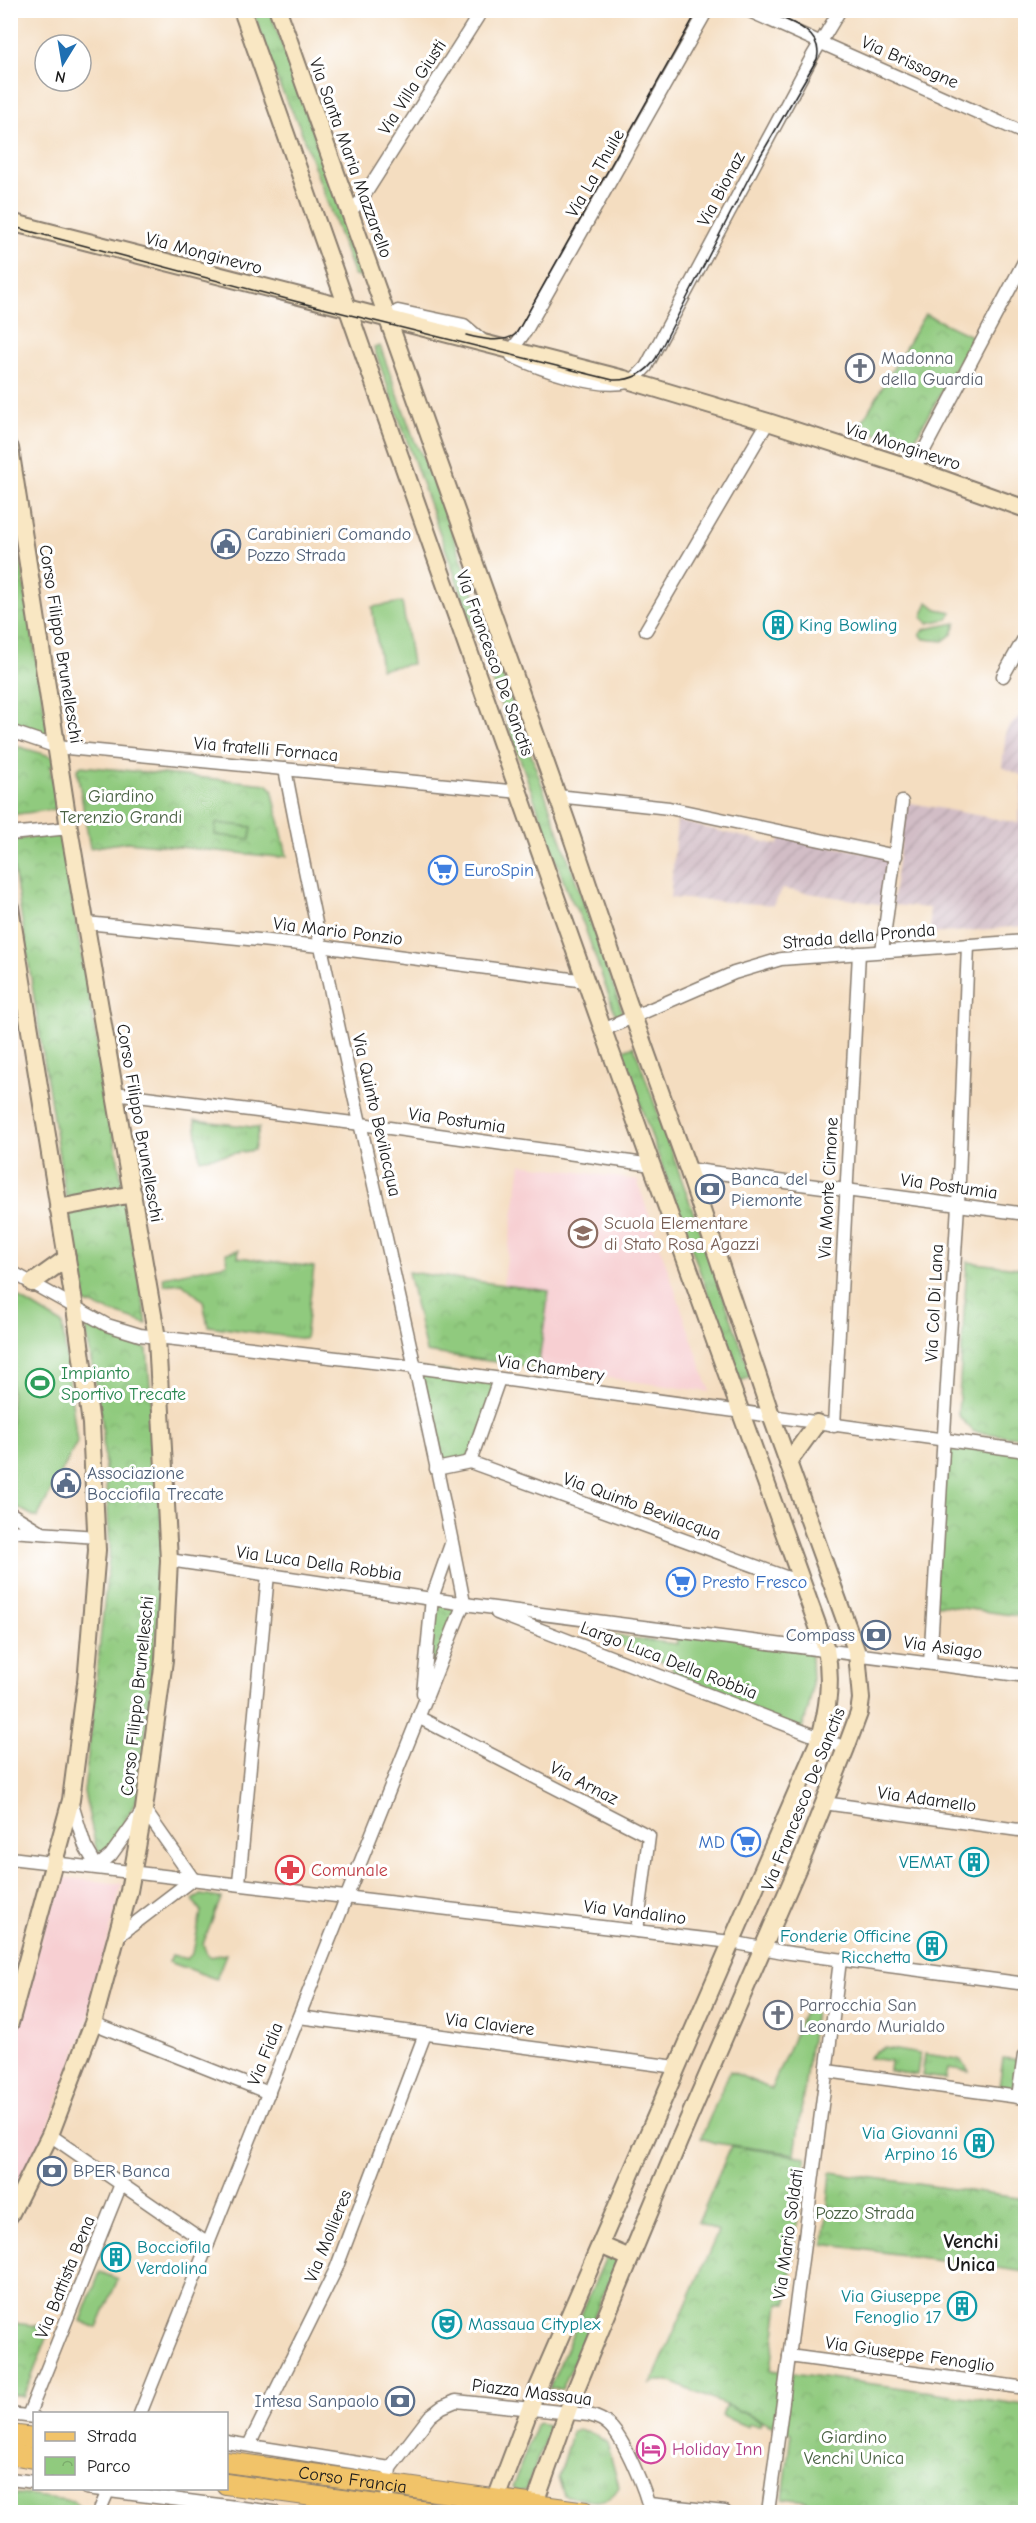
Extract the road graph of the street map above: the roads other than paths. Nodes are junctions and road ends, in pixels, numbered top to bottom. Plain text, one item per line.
1 (242, 10) edge
2 (278, 10) edge
3 (482, 10) edge
4 (707, 10) edge
5 (747, 10) edge
6 (840, 10) edge
7 (821, 43) junction
8 (1026, 134) edge
9 (350, 211) junction
10 (10, 222) edge
11 (1026, 258) edge
12 (349, 310) junction
13 (388, 320) junction
14 (488, 346) junction
15 (511, 351) junction
16 (631, 381) junction
17 (768, 422) junction
18 (10, 448) edge
19 (914, 469) junction
20 (1026, 509) edge
21 (646, 630) dead end
22 (1026, 634) edge
23 (1003, 676) dead end
24 (10, 731) edge
25 (57, 747) junction
26 (285, 769) junction
27 (520, 792) junction
28 (557, 796) junction
29 (902, 802) dead end
30 (69, 828) junction
31 (10, 834) edge
32 (896, 856) junction
33 (10, 907) edge
34 (86, 923) junction
35 (1026, 941) edge
36 (968, 945) junction
37 (320, 946) junction
38 (882, 951) junction
39 (859, 953) junction
40 (586, 981) junction
41 (633, 1017) junction
42 (603, 1030) junction
43 (114, 1093) junction
44 (361, 1124) junction
45 (652, 1165) junction
46 (688, 1169) junction
47 (845, 1190) junction
48 (133, 1194) junction
49 (958, 1205) junction
50 (58, 1208) junction
51 (1026, 1214) edge
52 (67, 1258) junction
53 (10, 1271) edge
54 (32, 1283) junction
55 (75, 1308) junction
56 (157, 1338) junction
57 (415, 1367) junction
58 (499, 1379) junction
59 (740, 1413) junction
60 (772, 1418) junction
61 (826, 1425) junction
62 (944, 1440) junction
63 (1026, 1451) edge
64 (470, 1462) junction
65 (788, 1463) junction
66 (436, 1469) junction
67 (10, 1513) edge
68 (10, 1531) edge
69 (42, 1532) junction
70 (97, 1536) junction
71 (451, 1544) junction
72 (169, 1560) junction
73 (268, 1574) junction
74 (802, 1583) junction
75 (432, 1598) junction
76 (464, 1603) junction
77 (479, 1606) junction
78 (826, 1649) junction
79 (857, 1653) junction
80 (930, 1663) junction
81 (1026, 1676) edge
82 (420, 1712) junction
83 (820, 1738) junction
84 (846, 1748) junction
85 (71, 1800) junction
86 (824, 1803) junction
87 (144, 1809) junction
88 (1026, 1831) edge
89 (10, 1858) edge
90 (55, 1863) junction
91 (97, 1867) junction
92 (133, 1871) junction
93 (193, 1879) junction
94 (239, 1883) junction
95 (348, 1896) junction
96 (637, 1931) junction
97 (117, 1937) junction
98 (731, 1942) junction
99 (763, 1948) junction
100 (840, 1960) junction
101 (1026, 1984) edge
102 (299, 2017) junction
103 (10, 2023) edge
104 (93, 2023) junction
105 (425, 2034) junction
106 (1024, 2055) dead end
107 (676, 2067) junction
108 (827, 2071) junction
109 (269, 2093) junction
110 (1022, 2098) edge
111 (50, 2135) junction
112 (122, 2184) junction
113 (10, 2215) edge
114 (208, 2244) junction
115 (600, 2245) junction
116 (630, 2258) junction
117 (789, 2356) junction
118 (1026, 2388) edge
119 (530, 2408) junction
120 (141, 2412) edge
121 (567, 2413) junction
122 (10, 2414) edge
123 (31, 2417) edge
124 (10, 2435) edge
125 (33, 2438) edge
126 (228, 2442) edge
127 (249, 2445) junction
128 (10, 2454) edge
129 (33, 2458) edge
130 (228, 2462) edge
131 (389, 2476) junction
132 (10, 2479) edge
133 (33, 2482) edge
134 (228, 2484) edge
135 (97, 2490) edge
136 (108, 2492) junction
137 (493, 2506) edge
138 (650, 2508) edge
139 (533, 2509) edge
140 (382, 2511) edge
141 (99, 2512) edge
142 (274, 2512) edge
143 (428, 2512) edge
144 (586, 2512) edge
145 (725, 2512) edge
146 (768, 2512) edge

1 - 12 main road
2 - 9 main road, Via Santa Maria Mazzarello
3 - 9 street, Via Villa Giusti
4 - 15 street, Via La Thuile
5 - 7 street, Via Brissogne
6 - 7 street, Via Bionaz
7 - 8 street, Via Brissogne
7 - 16 street, Via Bionaz
9 - 13 main road, Via Santa Maria Mazzarello
10 - 12 main road, Via Monginevro
11 - 19 street
12 - 13 main road, Via Monginevro
12 - 27 main road, Via Francesco De Sanctis
13 - 14 main road, Via Monginevro
13 - 28 main road, Via Francesco De Sanctis
14 - 15 main road, Via Monginevro
14 - 16 street, Via Monginevro
15 - 16 main road, Via Monginevro
16 - 17 main road, Via Monginevro
17 - 19 main road, Via Monginevro
17 - 21 street
18 - 25 main road, Corso Filippo Brunelleschi
19 - 20 main road, Via Monginevro
22 - 23 street
24 - 25 street, Via fratelli Fornaca
25 - 26 street, Via fratelli Fornaca
25 - 30 main road, Corso Filippo Brunelleschi
26 - 27 street, Via fratelli Fornaca
26 - 37 street, Via Quinto Bevilacqua
27 - 40 main road, Via Francesco De Sanctis
28 - 32 street
28 - 41 main road, Via Francesco De Sanctis
29 - 32 street
30 - 31 street
30 - 34 main road, Corso Filippo Brunelleschi
32 - 38 street
33 - 50 main road
34 - 37 street, Via Mario Ponzio
34 - 43 main road, Corso Filippo Brunelleschi
35 - 36 street, Strada della Pronda
36 - 38 street, Strada della Pronda
36 - 49 street, Via Col Di Lana
37 - 40 street, Via Mario Ponzio
37 - 44 street, Via Quinto Bevilacqua
38 - 39 street, Strada della Pronda
39 - 41 street, Strada della Pronda
39 - 47 street, Via Monte Cimone
40 - 42 main road, Via Francesco De Sanctis
41 - 42 street
41 - 46 main road, Via Francesco De Sanctis
42 - 45 main road, Via Francesco De Sanctis
43 - 44 street, Via Postumia
43 - 48 main road, Corso Filippo Brunelleschi
44 - 45 street, Via Postumia
44 - 57 street, Via Quinto Bevilacqua
45 - 59 main road, Via Francesco De Sanctis
46 - 47 street, Via Postumia
46 - 60 main road, Via Francesco De Sanctis
47 - 49 street, Via Postumia
47 - 61 street, Via Monte Cimone
48 - 50 main road
48 - 56 main road, Corso Filippo Brunelleschi
49 - 51 street, Via Postumia
49 - 62 street, Via Col Di Lana
50 - 52 main road
52 - 54 main road
52 - 55 main road
53 - 54 street, Via Chambery
54 - 55 street, Via Chambery
55 - 56 street, Via Chambery
55 - 70 main road
56 - 57 street, Via Chambery
56 - 72 main road, Corso Filippo Brunelleschi
57 - 58 street, Via Chambery
57 - 66 street, Via Quinto Bevilacqua
58 - 59 street, Via Chambery
58 - 64 street
59 - 60 street, Via Chambery
59 - 74 main road, Via Francesco De Sanctis
60 - 61 street, Via Chambery
60 - 65 main road, Via Francesco De Sanctis
61 - 62 street, Via Chambery
61 - 65 main road
62 - 63 street, Via Chambery
62 - 80 street, Via Col Di Lana
64 - 66 street
64 - 74 street, Via Quinto Bevilacqua
65 - 79 main road, Via Francesco De Sanctis
66 - 71 street, Via Quinto Bevilacqua
67 - 69 street
68 - 69 street
69 - 70 street
70 - 85 main road
71 - 75 street
71 - 76 street, Via Quinto Bevilacqua
72 - 73 street, Via Luca Della Robbia
72 - 87 main road, Corso Filippo Brunelleschi
73 - 75 street, Via Luca Della Robbia
73 - 94 street
74 - 78 main road, Via Francesco De Sanctis
75 - 76 street, Via Luca Della Robbia
75 - 82 street, Via Fidia
76 - 77 street, Largo Luca Della Robbia
76 - 82 street, Via Fidia
77 - 78 street, Largo Luca Della Robbia
77 - 83 street, Largo Luca Della Robbia
78 - 79 street, Largo Luca Della Robbia
78 - 83 main road, Via Francesco De Sanctis
79 - 80 street, Via Asiago
79 - 84 main road, Via Francesco De Sanctis
80 - 81 street, Via Asiago
82 - 95 street, Via Fidia
82 - 96 street, Via Arnaz
83 - 84 street, Largo Luca Della Robbia
83 - 98 main road, Via Francesco De Sanctis
84 - 86 main road, Via Francesco De Sanctis
85 - 90 main road
85 - 91 street
86 - 88 street, Via Adamello
86 - 99 main road, Via Francesco De Sanctis
87 - 91 street, Corso Filippo Brunelleschi
87 - 92 main road, Corso Filippo Brunelleschi
87 - 93 street, Corso Filippo Brunelleschi
89 - 90 street, Via Vandalino
90 - 91 street, Via Vandalino
90 - 103 main road
91 - 92 street, Via Vandalino
92 - 93 street, Via Vandalino
92 - 97 main road, Corso Filippo Brunelleschi
93 - 94 street, Via Vandalino
93 - 97 street
94 - 95 street, Via Vandalino
95 - 96 street, Via Vandalino
95 - 102 street, Via Fidia
96 - 98 street, Via Vandalino
97 - 104 main road, Corso Filippo Brunelleschi
98 - 99 street, Via Vandalino
98 - 107 main road, Via Francesco De Sanctis
99 - 100 street, Via Vandalino
99 - 116 main road, Via Francesco De Sanctis
100 - 101 street, Via Vandalino
100 - 108 street, Via Mario Soldati
102 - 105 street, Via Claviere
102 - 109 street, Via Fidia
104 - 109 street
104 - 111 main road, Corso Filippo Brunelleschi
105 - 107 street, Via Claviere
105 - 127 street, Via Mollieres
106 - 110 street
107 - 115 main road, Via Francesco De Sanctis
108 - 110 street
108 - 117 street, Via Mario Soldati
109 - 114 street, Via Fidia
111 - 112 street
111 - 113 main road, Corso Filippo Brunelleschi
112 - 114 street
112 - 123 street, Via Battista Bena
114 - 120 street, Via Fidia
115 - 116 main road
115 - 119 main road, Via Francesco De Sanctis
116 - 121 main road, Via Francesco De Sanctis
117 - 118 street, Via Giuseppe Fenoglio
117 - 146 street, Via Mario Soldati
119 - 121 street, Piazza Massaua
119 - 131 street, Piazza Massaua
119 - 137 main road, Via Francesco De Sanctis
121 - 138 street, Piazza Massaua
121 - 139 main road, Via Francesco De Sanctis
122 - 123 street
124 - 125 main road
126 - 127 street, Corso Francia
127 - 131 street, Corso Francia
128 - 129 main road
130 - 131 main road, Corso Francia
131 - 137 main road, Corso Francia
131 - 140 street
132 - 133 street
134 - 140 main road, Corso Francia
135 - 136 street
136 - 141 street
136 - 142 street
137 - 139 main road, Corso Francia
138 - 145 street
139 - 144 main road, Corso Francia
140 - 143 main road, Corso Francia

